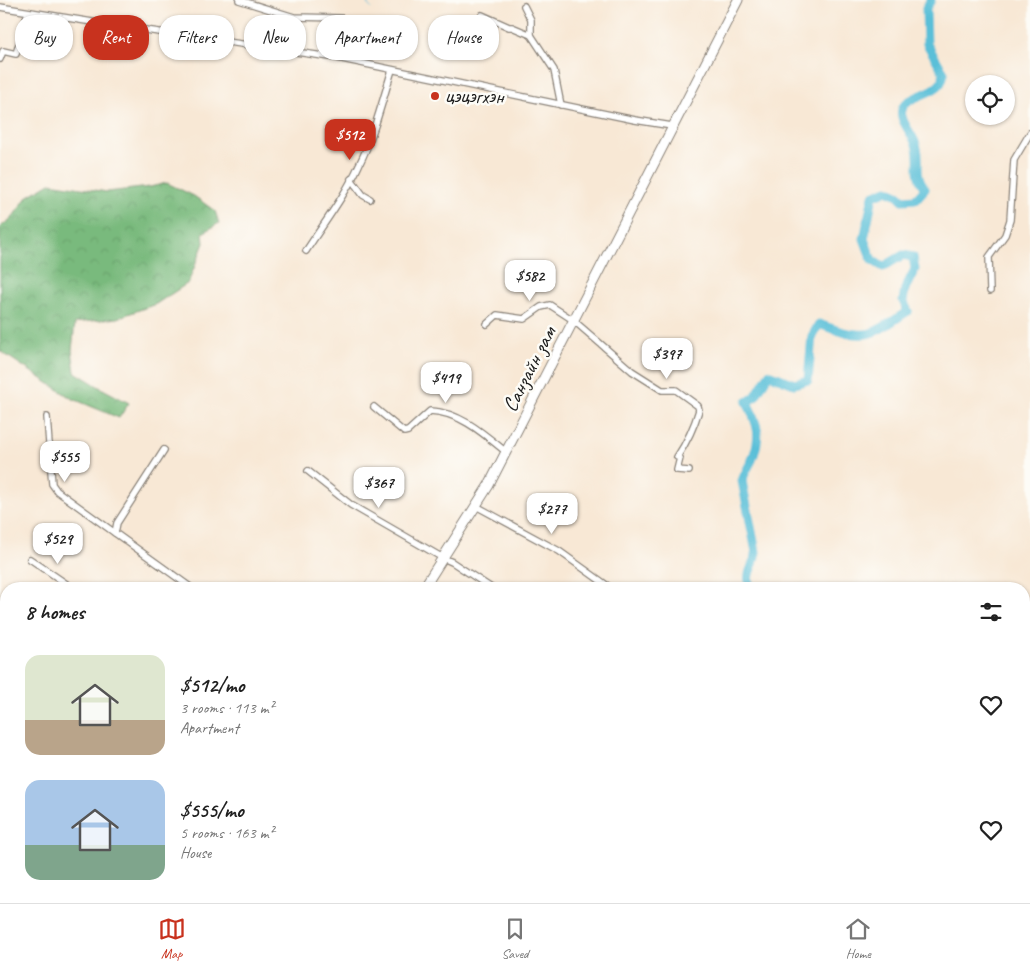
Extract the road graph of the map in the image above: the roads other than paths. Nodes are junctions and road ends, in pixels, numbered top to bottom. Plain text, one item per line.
1 (239, 0) edge
2 (738, 0) edge
3 (524, 6) dead end
4 (0, 7) edge
5 (28, 12) junction
6 (316, 17) edge
7 (499, 24) edge
8 (531, 35) junction
9 (316, 55) edge
10 (0, 59) edge
11 (346, 60) edge
12 (392, 70) junction
13 (561, 105) junction
14 (672, 126) junction
15 (1030, 133) edge
16 (351, 179) junction
17 (370, 199) dead end
18 (306, 251) dead end
19 (990, 291) dead end
20 (573, 320) junction
21 (487, 324) dead end
22 (374, 407) dead end
23 (47, 417) dead end
24 (164, 450) dead end
25 (506, 452) junction
26 (308, 471) dead end
27 (689, 471) dead end
28 (476, 506) junction
29 (115, 533) junction
30 (443, 558) junction
31 (30, 559) dead end
32 (64, 582) edge
33 (183, 582) edge
34 (428, 582) edge
35 (482, 582) edge
36 (602, 582) edge

1 - 6 street
2 - 14 main road, Санзайн зам
3 - 8 street
4 - 5 street
5 - 9 street
5 - 10 street
7 - 8 street
8 - 13 street
11 - 12 street
12 - 13 street
12 - 16 street
13 - 14 street
14 - 20 main road, Санзайн зам
15 - 19 street
16 - 17 street
16 - 18 street
20 - 21 street
20 - 25 main road, Санзайн зам
20 - 27 street
22 - 25 street
23 - 29 street
24 - 29 street
25 - 28 main road, Санзайн зам
26 - 30 street
28 - 30 main road, Санзайн зам
28 - 36 street
29 - 33 street
30 - 34 main road, Санзайн зам
30 - 35 street
31 - 32 street

